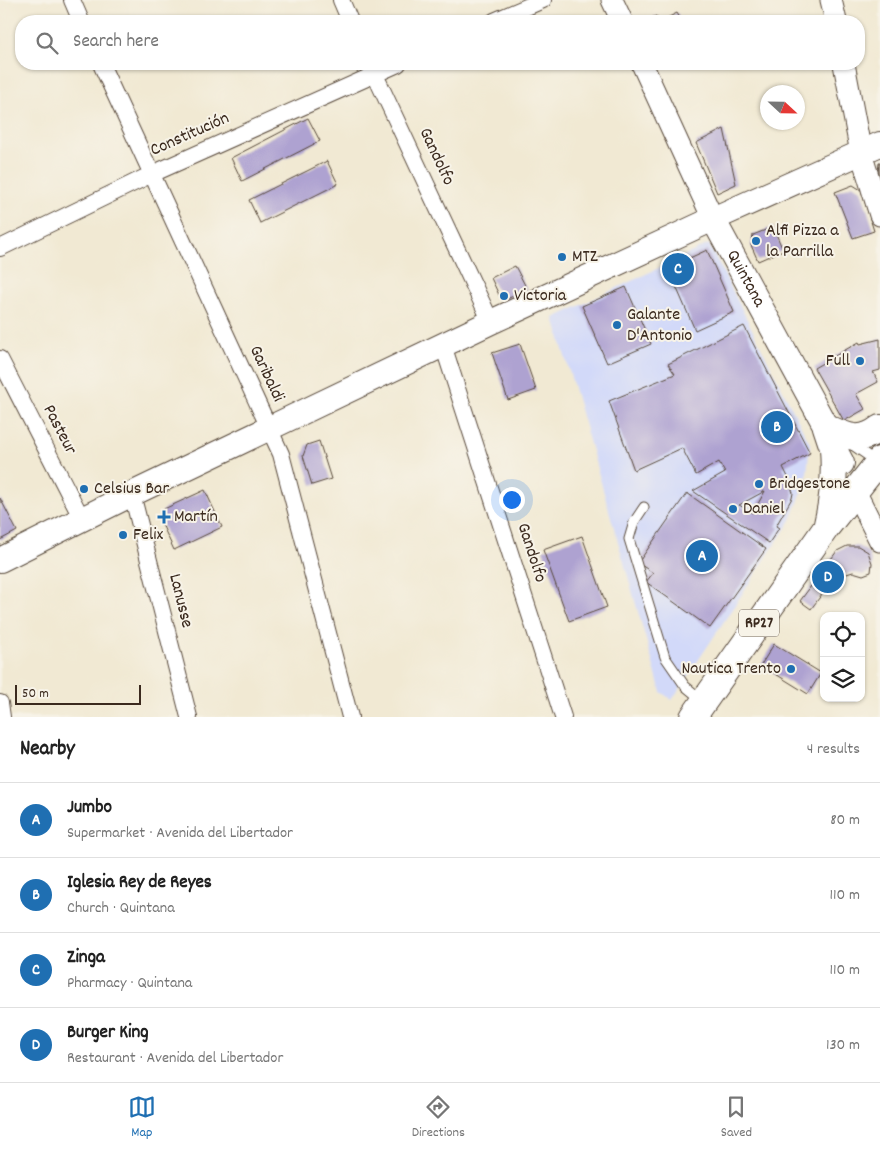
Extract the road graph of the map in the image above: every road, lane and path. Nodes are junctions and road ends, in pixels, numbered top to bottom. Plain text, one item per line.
1 (72, 0) edge
2 (341, 0) edge
3 (543, 0) edge
4 (612, 0) edge
5 (832, 0) edge
6 (78, 15) edge
7 (347, 15) edge
8 (508, 15) edge
9 (619, 15) edge
10 (835, 15) edge
11 (104, 70) edge
12 (371, 70) edge
13 (373, 70) edge
14 (645, 70) edge
15 (846, 70) edge
16 (871, 148) edge
17 (152, 174) junction
18 (880, 215) edge
19 (713, 219) junction
20 (0, 248) edge
21 (491, 322) junction
22 (443, 345) junction
23 (0, 359) edge
24 (269, 428) junction
25 (880, 428) edge
26 (829, 438) junction
27 (879, 463) edge
28 (855, 491) junction
29 (132, 494) junction
30 (644, 507) dead end
31 (82, 520) junction
32 (826, 528) junction
33 (880, 541) edge
34 (0, 560) edge
35 (0, 703) edge
36 (699, 709) edge
37 (2, 717) edge
38 (189, 717) edge
39 (350, 717) edge
40 (562, 717) edge

1 - 6 street
2 - 7 street
3 - 8 street
4 - 9 street
5 - 10 street
11 - 17 street, Garibaldi
12 - 17 street, Constitución
13 - 21 street, Gandolfo
14 - 19 street, Quintana
15 - 16 street
16 - 18 street
16 - 19 main road
17 - 20 street, Constitución
17 - 24 street, Garibaldi
19 - 21 main road
19 - 26 main road, Quintana / RP27
21 - 22 main road
22 - 24 main road
22 - 40 street, Gandolfo
23 - 31 street, Pasteur
24 - 29 main road
24 - 39 street, Garibaldi
25 - 26 main road
26 - 27 lane
26 - 28 main road, Quintana / RP27
26 - 32 main road, RP27
27 - 28 main road, RP27
28 - 32 main road, RP27
28 - 33 street
29 - 31 main road
29 - 38 street, Lanusse
30 - 36 lane
31 - 34 main road
32 - 36 main road, RP27
35 - 37 street

